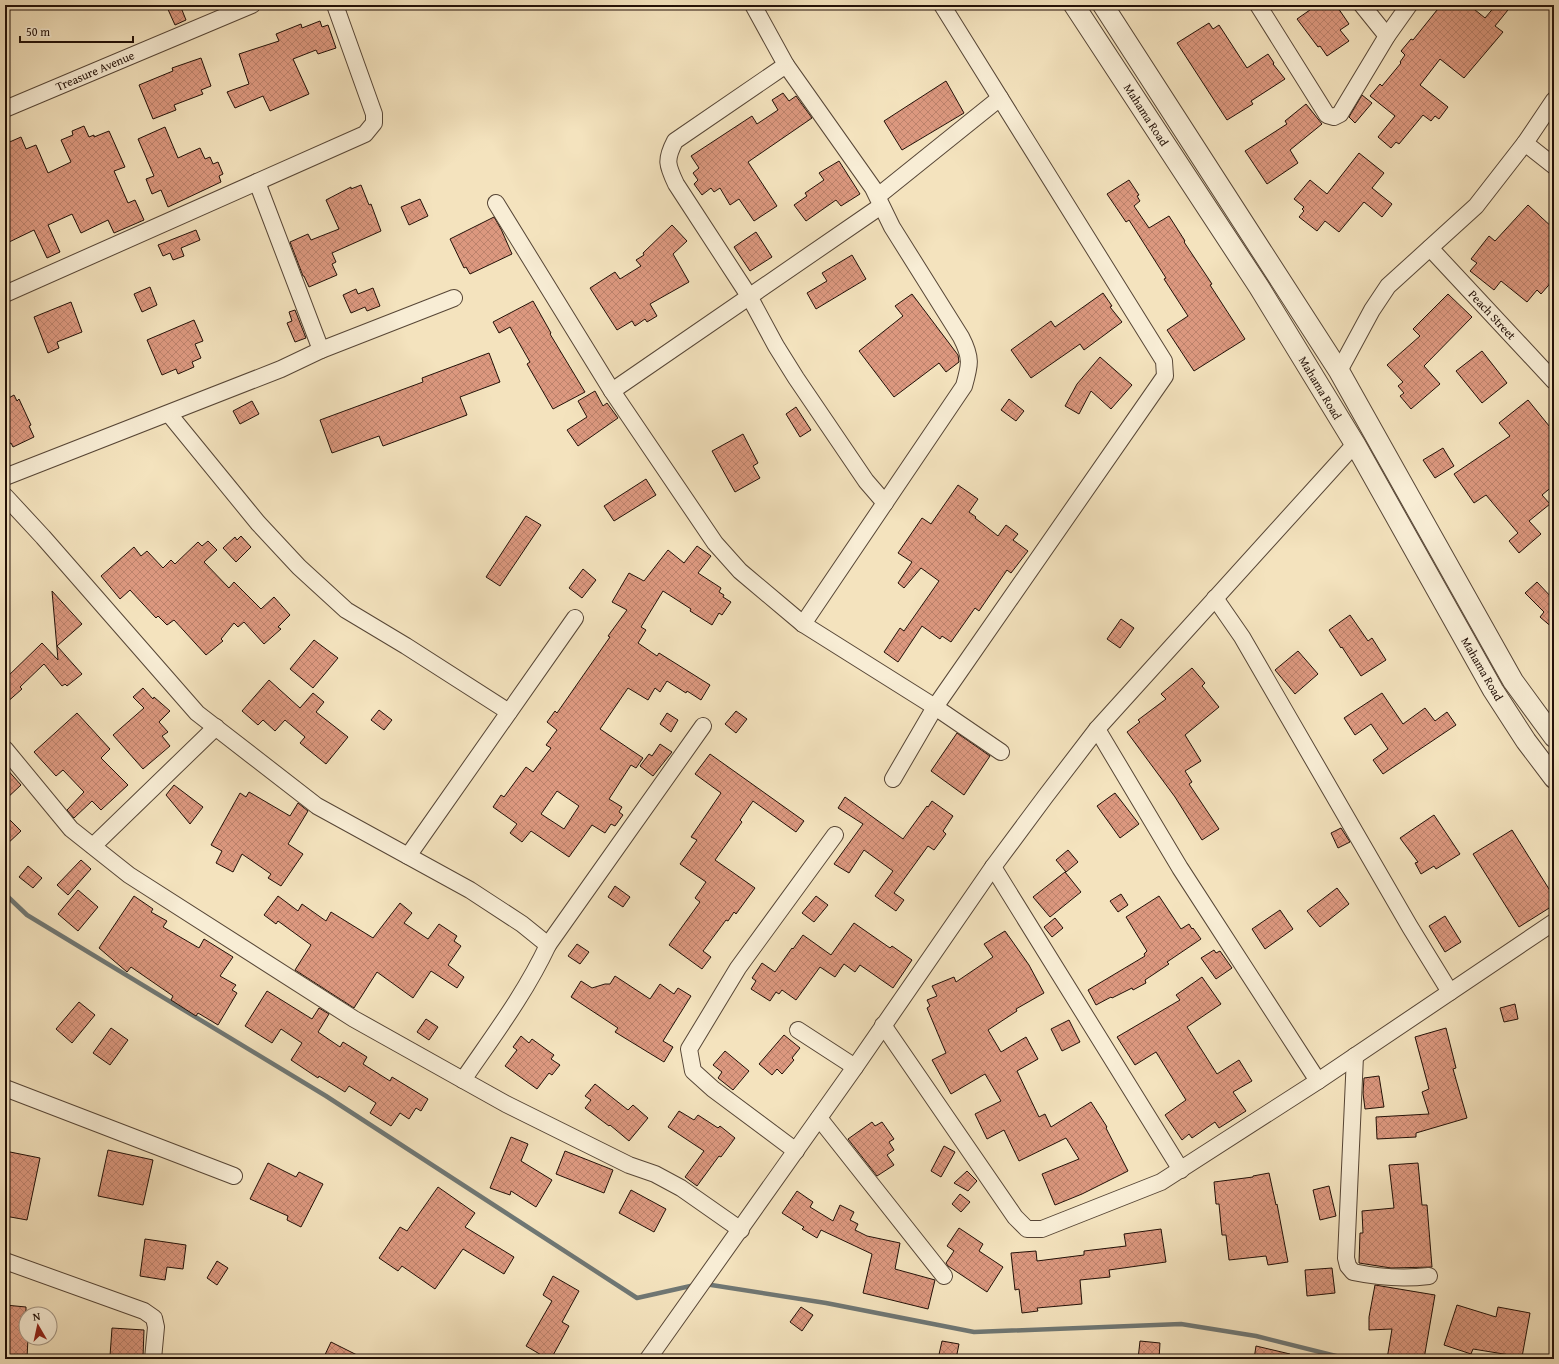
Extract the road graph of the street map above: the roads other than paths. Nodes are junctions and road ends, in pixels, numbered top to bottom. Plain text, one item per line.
1 (252, 5) edge
2 (335, 5) edge
3 (754, 5) edge
4 (942, 5) edge
5 (1074, 5) edge
6 (1103, 5) edge
7 (1258, 5) edge
8 (1362, 5) edge
9 (1409, 5) edge
10 (1387, 36) junction
11 (786, 65) junction
12 (1000, 98) junction
13 (1554, 100) edge
14 (5, 109) edge
15 (1525, 143) junction
16 (1554, 166) edge
17 (257, 182) junction
18 (880, 201) junction
19 (496, 203) dead end
20 (1430, 248) junction
21 (5, 294) edge
22 (749, 296) junction
23 (454, 298) dead end
24 (321, 350) junction
25 (1339, 371) junction
26 (1554, 381) edge
27 (612, 391) junction
28 (170, 414) junction
29 (1355, 444) junction
30 (5, 477) edge
31 (5, 496) edge
32 (885, 503) junction
33 (1215, 598) junction
34 (575, 618) dead end
35 (803, 624) junction
36 (935, 707) junction
37 (509, 712) junction
38 (703, 726) dead end
39 (216, 727) junction
40 (1098, 729) junction
41 (1554, 737) edge
42 (5, 749) edge
43 (1001, 752) dead end
44 (1554, 778) edge
45 (892, 779) dead end
46 (835, 835) dead end
47 (93, 846) junction
48 (408, 856) junction
49 (993, 867) junction
50 (1554, 922) edge
51 (548, 945) junction
52 (1450, 992) junction
53 (883, 1025) junction
54 (798, 1030) dead end
55 (1355, 1056) junction
56 (855, 1068) junction
57 (463, 1080) junction
58 (1318, 1081) junction
59 (5, 1088) edge
60 (819, 1118) junction
61 (796, 1151) junction
62 (1180, 1170) junction
63 (234, 1176) dead end
64 (740, 1230) junction
65 (5, 1261) edge
66 (944, 1276) dead end
67 (1429, 1276) dead end
68 (153, 1359) edge
69 (648, 1359) edge

1 - 14 street, Treasure Avenue
2 - 17 street
3 - 11 street
4 - 12 street
5 - 29 street, Mahama Road
6 - 25 street, Mahama Road
7 - 10 street
8 - 10 street
9 - 10 street
11 - 18 street
11 - 22 street
12 - 18 street
12 - 36 street
13 - 15 street
15 - 16 street
15 - 20 street
17 - 21 street
17 - 24 street
18 - 22 street
18 - 32 street
19 - 27 street
20 - 25 street
20 - 26 street, Peach Street
22 - 27 street
22 - 32 street
23 - 24 street
24 - 28 street
25 - 41 street, Mahama Road
27 - 35 street
28 - 30 street
28 - 37 street
29 - 33 street
29 - 44 street, Mahama Road
31 - 39 street
32 - 35 street
33 - 40 street
33 - 52 street
34 - 37 street
35 - 36 street
36 - 43 street
36 - 45 street
37 - 48 street
38 - 51 street
39 - 47 street
39 - 48 street
40 - 49 street
40 - 58 street
42 - 47 street
46 - 61 street
47 - 57 street
48 - 51 street
49 - 53 street
49 - 62 street
50 - 52 street
51 - 57 street
52 - 55 street
53 - 56 street
53 - 62 street
54 - 56 street
55 - 58 street
55 - 67 street
56 - 60 street
57 - 64 street
58 - 62 street
59 - 63 street
60 - 61 street
60 - 66 street
61 - 64 street
64 - 69 street
65 - 68 street

